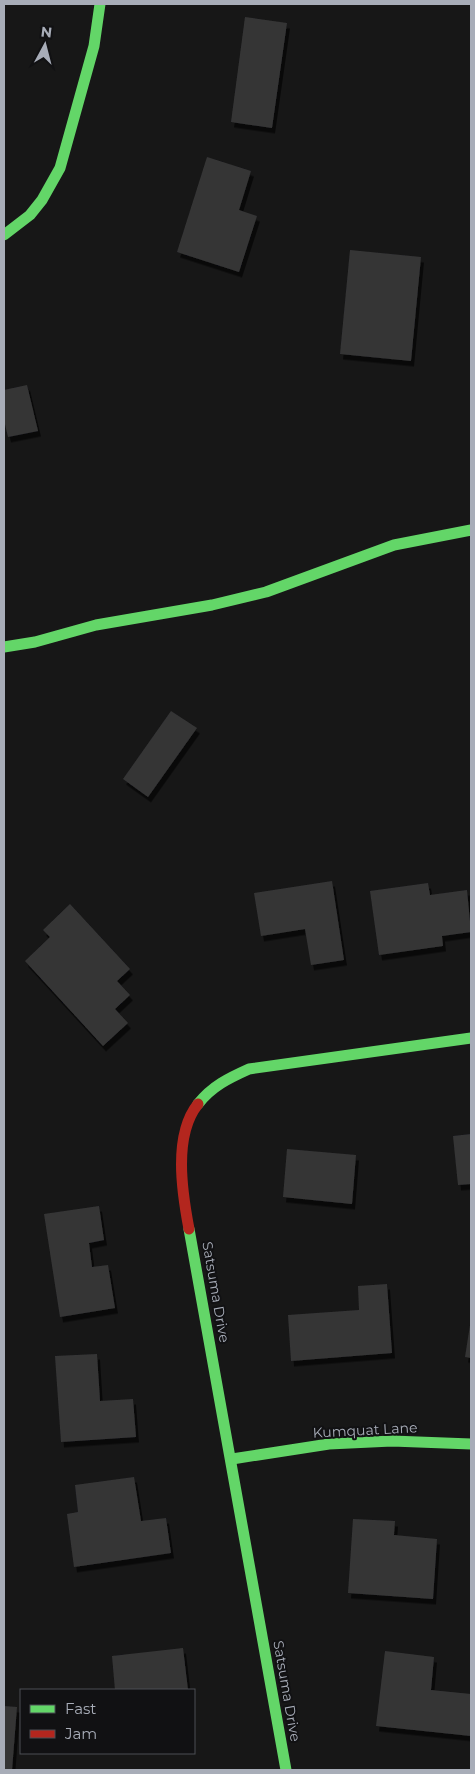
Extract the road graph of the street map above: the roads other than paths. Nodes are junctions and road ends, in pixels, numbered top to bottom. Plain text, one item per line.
1 (100, 4) edge
2 (4, 235) edge
3 (471, 530) edge
4 (4, 647) edge
5 (471, 1038) edge
6 (471, 1444) edge
7 (232, 1460) junction
8 (286, 1770) edge

1 - 2 street
3 - 4 street
5 - 7 street, Satsuma Drive
6 - 7 street, Kumquat Lane
7 - 8 street, Satsuma Drive

